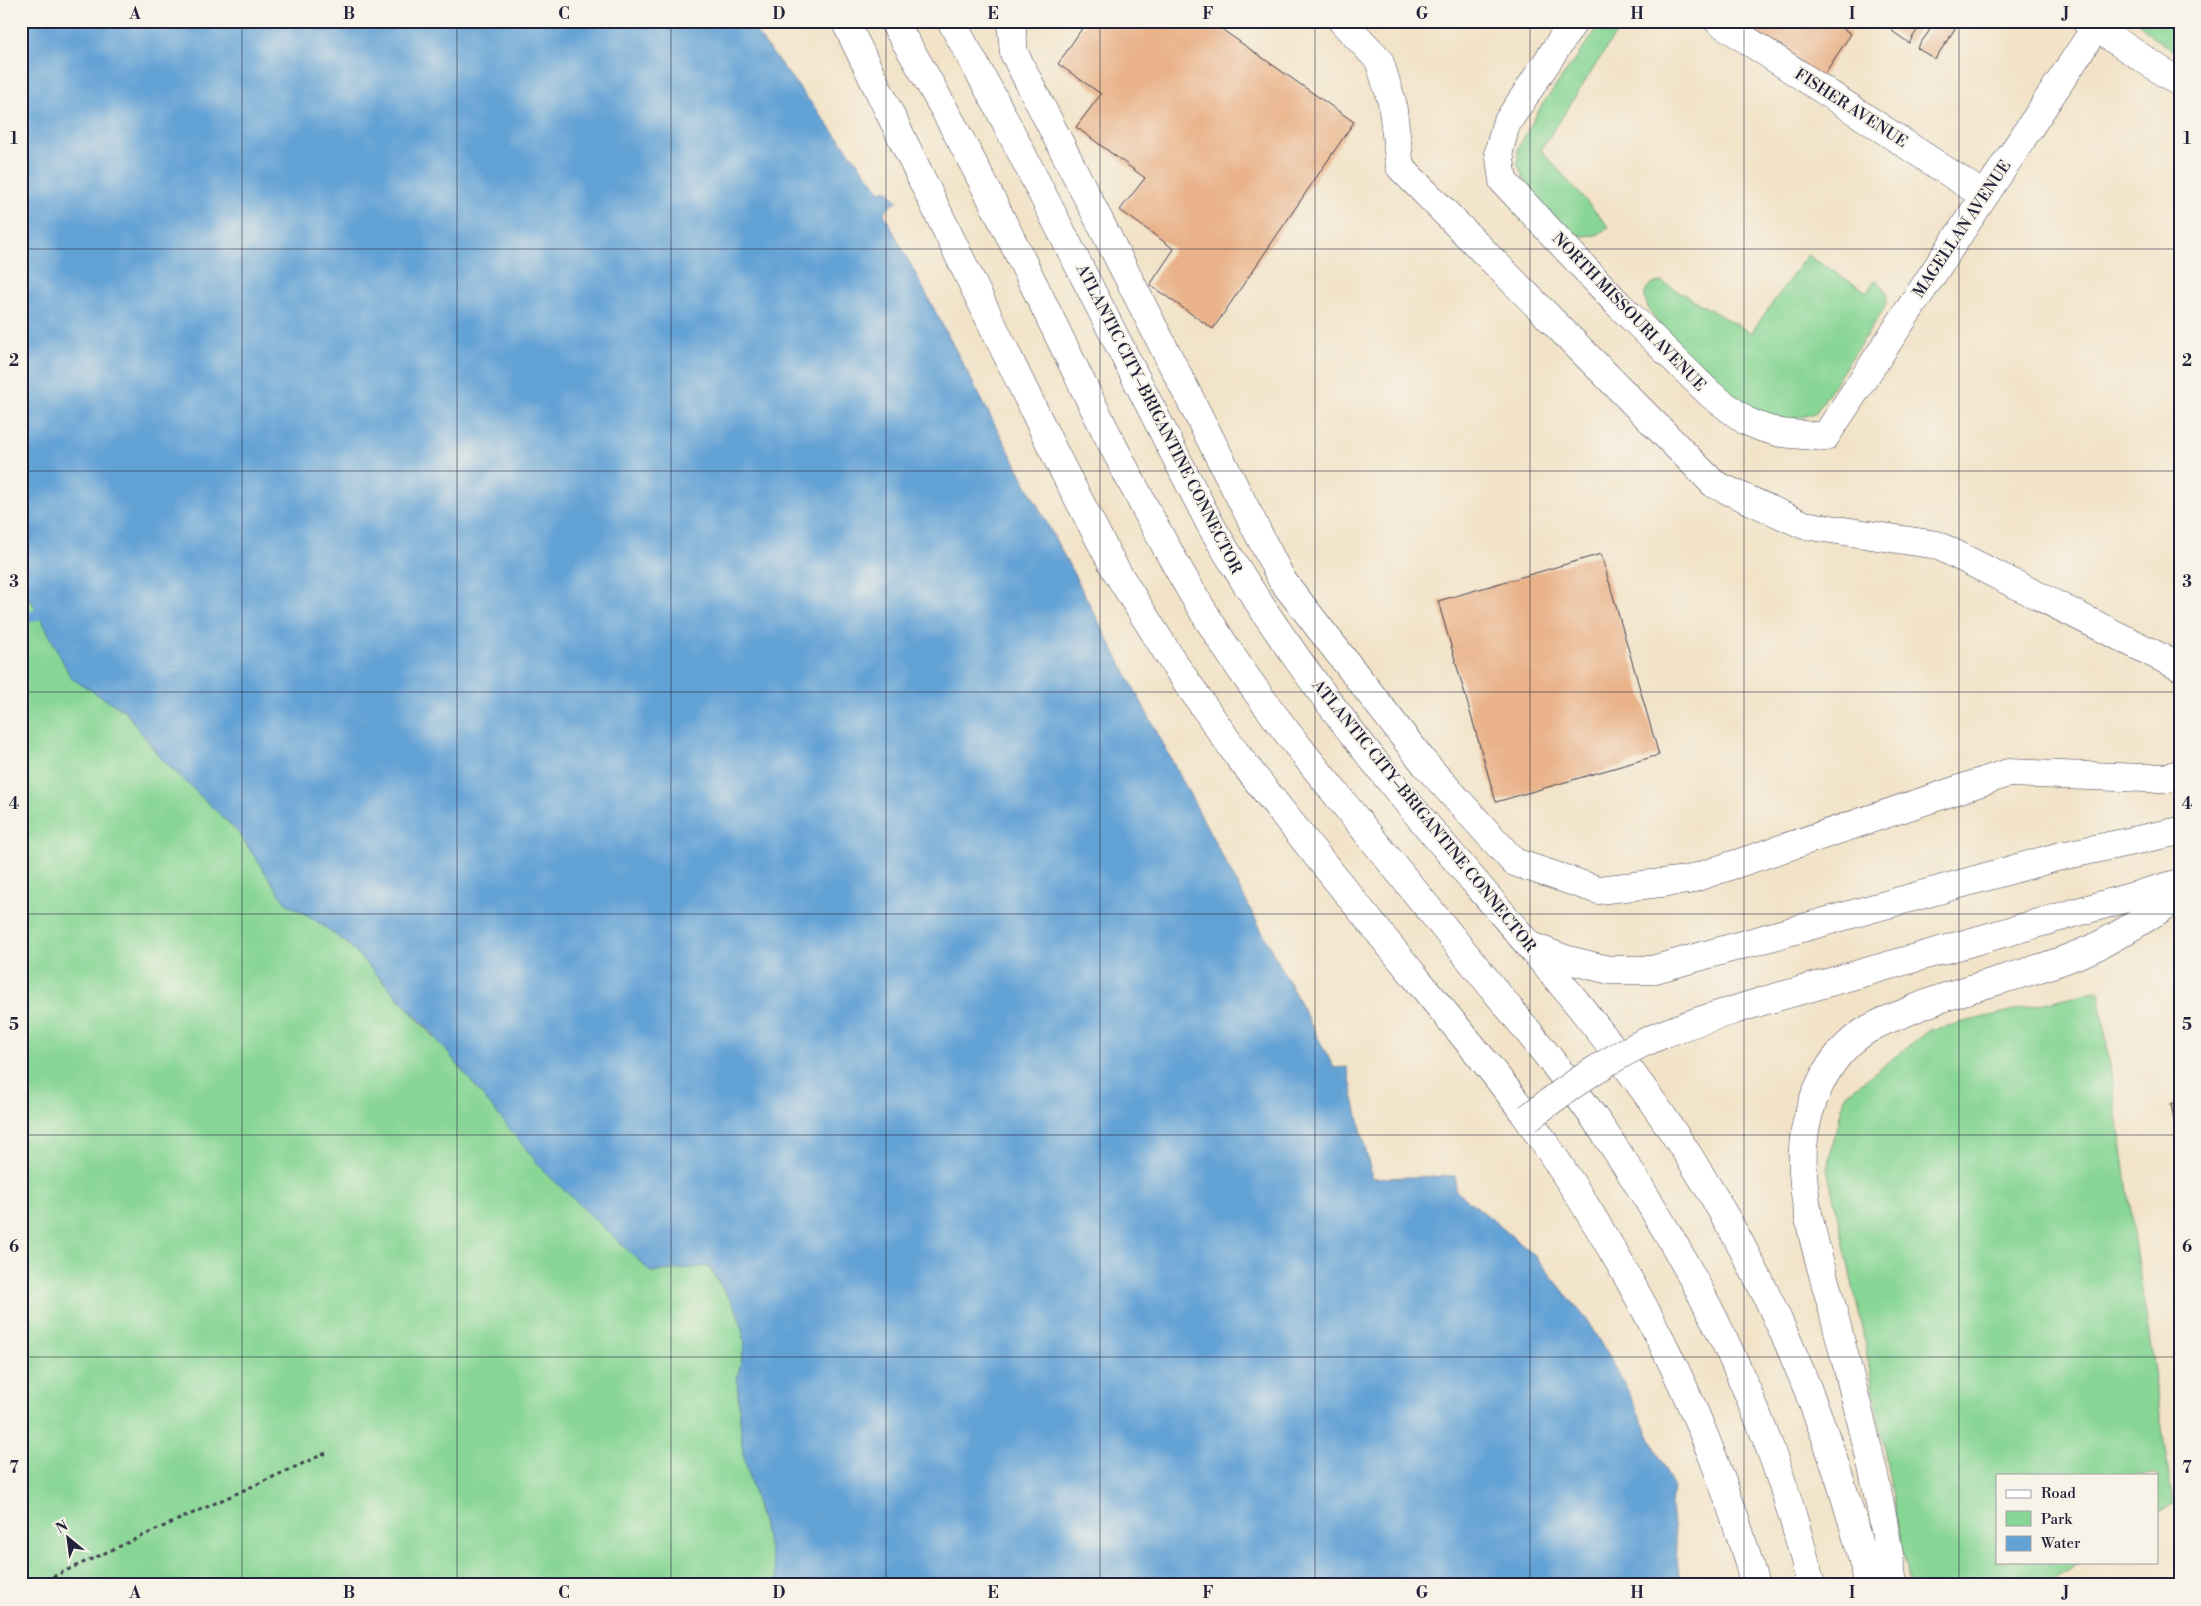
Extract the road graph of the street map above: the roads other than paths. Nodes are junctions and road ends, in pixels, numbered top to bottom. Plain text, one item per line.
1 (845, 21) edge
2 (893, 21) edge
3 (951, 21) edge
4 (1011, 21) edge
5 (1342, 21) edge
6 (1574, 21) edge
7 (1718, 21) edge
8 (2094, 23) edge
9 (2180, 83) edge
10 (1983, 195) junction
11 (1825, 436) joint
12 (2180, 667) edge
13 (2180, 773) edge
14 (2180, 831) edge
15 (2180, 883) edge
16 (2180, 897) edge
17 (1530, 946) junction
18 (1528, 1118) junction
19 (1756, 1585) edge
20 (1812, 1585) edge
21 (1869, 1585) edge
22 (1893, 1585) edge

1 - 18 main road
2 - 20 main road
3 - 17 main road, ATLANTIC CITY–BRIGANTINE CONNECTOR
4 - 13 main road
5 - 12 main road
6 - 11 main road, NORTH MISSOURI AVENUE
7 - 10 main road, FISHER AVENUE
8 - 9 main road
8 - 10 main road, MAGELLAN AVENUE
10 - 11 main road, MAGELLAN AVENUE
14 - 17 main road
15 - 18 main road, bridge
16 - 22 main road
17 - 21 main road, ATLANTIC CITY–BRIGANTINE CONNECTOR
18 - 19 main road

